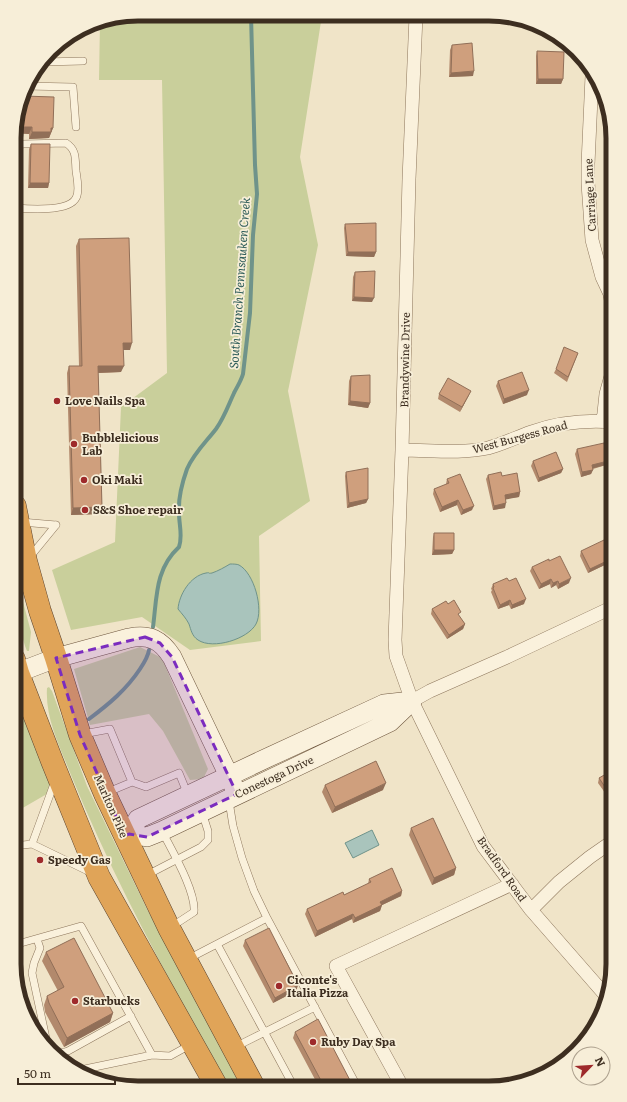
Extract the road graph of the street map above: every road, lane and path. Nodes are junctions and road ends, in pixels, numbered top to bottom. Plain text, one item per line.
1 (416, 21) edge
2 (83, 61) dead end
3 (49, 62) edge
4 (592, 82) edge
5 (33, 86) edge
6 (76, 127) dead end
7 (21, 144) edge
8 (21, 208) edge
9 (606, 286) edge
10 (606, 422) edge
11 (402, 450) junction
12 (21, 515) edge
13 (21, 538) edge
14 (26, 561) junction
15 (606, 610) edge
16 (56, 658) junction
17 (21, 668) edge
18 (21, 682) edge
19 (412, 701) junction
20 (80, 735) junction
21 (58, 775) junction
22 (229, 776) junction
23 (132, 782) junction
24 (105, 794) junction
25 (188, 795) junction
26 (233, 796) junction
27 (202, 812) junction
28 (162, 831) junction
29 (127, 835) junction
30 (32, 844) junction
31 (21, 845) edge
32 (606, 846) edge
33 (176, 860) junction
34 (99, 876) junction
35 (144, 877) junction
36 (512, 884) junction
37 (531, 910) junction
38 (267, 918) junction
39 (169, 928) junction
40 (37, 938) junction
41 (21, 943) edge
42 (217, 944) junction
43 (186, 960) junction
44 (603, 992) edge
45 (315, 1007) junction
46 (131, 1016) junction
47 (265, 1033) junction
48 (47, 1037) edge
49 (192, 1043) junction
50 (233, 1048) junction
51 (62, 1053) edge
52 (152, 1055) junction
53 (86, 1069) edge
54 (211, 1081) edge
55 (251, 1081) edge
56 (291, 1081) edge
57 (354, 1081) edge
58 (399, 1081) edge

1 - 11 street, Brandywine Drive
2 - 3 lane
4 - 9 street, Carriage Lane
5 - 6 lane
7 - 8 lane
10 - 11 street, West Burgess Road
11 - 19 street, Brandywine Drive
12 - 14 lane
13 - 14 highway, Marlton Pike
14 - 16 highway, Marlton Pike
15 - 19 street, Conestoga Drive
16 - 17 street
16 - 20 highway, Marlton Pike
16 - 22 street
18 - 21 highway
19 - 22 street, Conestoga Drive
19 - 26 street, Conestoga Drive
19 - 36 street, Bradford Road
20 - 23 lane
20 - 24 highway, Marlton Pike
21 - 30 lane
21 - 34 highway
22 - 25 street, Conestoga Drive
22 - 26 street
23 - 24 lane
23 - 25 lane
24 - 29 highway, Marlton Pike
25 - 29 street, Conestoga Drive
26 - 27 street, Conestoga Drive
26 - 38 lane
27 - 28 street, Conestoga Drive
27 - 33 lane
28 - 29 street, Conestoga Drive
28 - 33 lane
29 - 35 highway, Marlton Pike
30 - 31 lane
30 - 34 lane
32 - 37 street
33 - 35 lane
33 - 39 lane
34 - 49 highway
35 - 39 highway, Marlton Pike
36 - 37 street, Bradford Road
36 - 58 street
37 - 44 street, Bradford Road
38 - 42 lane
38 - 45 lane
39 - 43 highway, Marlton Pike
40 - 41 lane
40 - 46 lane
40 - 48 lane
42 - 43 lane
42 - 47 lane
43 - 50 highway, Marlton Pike
45 - 47 lane
45 - 57 lane
46 - 51 lane
46 - 52 lane
47 - 50 lane
47 - 56 lane
49 - 52 lane
49 - 54 highway
50 - 55 highway, Marlton Pike
52 - 53 lane

